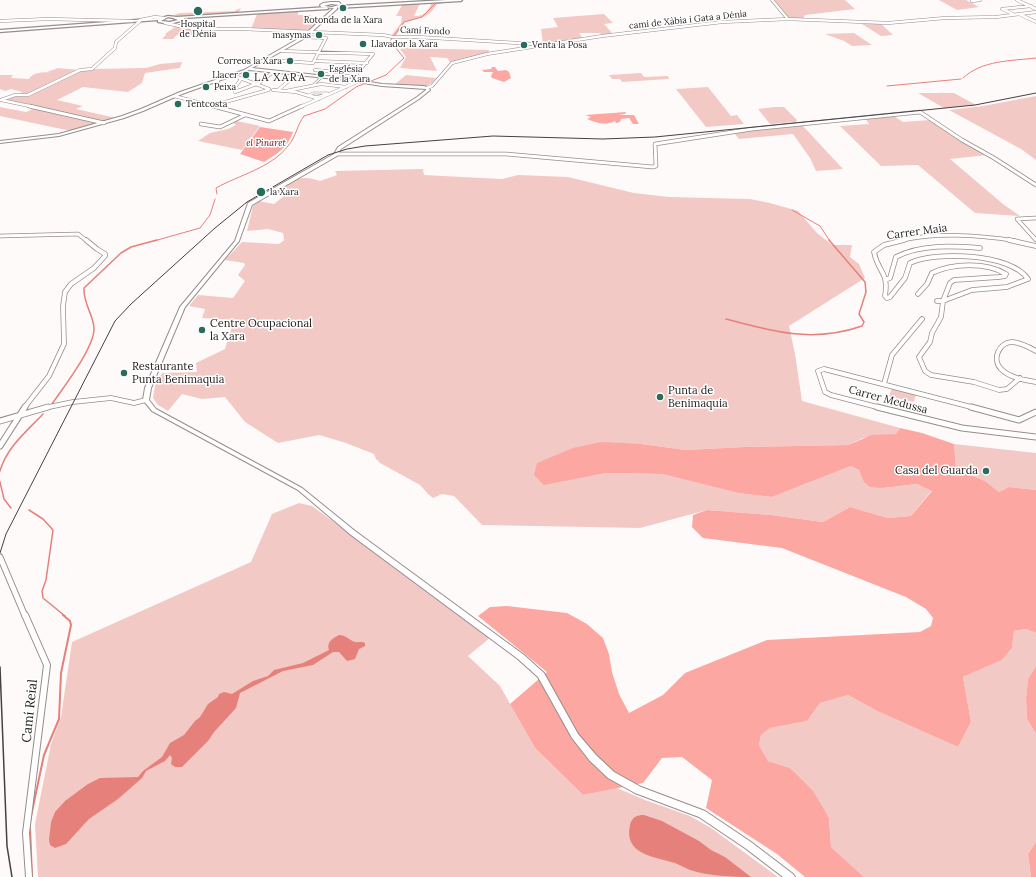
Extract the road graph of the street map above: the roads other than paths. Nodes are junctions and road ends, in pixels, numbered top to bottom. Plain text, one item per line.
1 (462, 0) edge
2 (772, 0) edge
3 (980, 0) edge
4 (1017, 0) edge
5 (972, 1) edge
6 (321, 6) junction
7 (339, 6) junction
8 (1031, 6) junction
9 (330, 9) junction
10 (309, 10) junction
11 (1036, 10) edge
12 (1019, 14) junction
13 (1014, 15) junction
14 (788, 19) junction
15 (162, 20) junction
16 (175, 20) junction
17 (0, 21) edge
18 (140, 21) junction
19 (1036, 22) edge
20 (165, 23) junction
21 (171, 26) junction
22 (0, 30) edge
23 (310, 33) junction
24 (304, 37) junction
25 (540, 45) junction
26 (281, 51) junction
27 (319, 52) junction
28 (353, 53) junction
29 (265, 60) junction
30 (314, 62) junction
31 (337, 62) junction
32 (349, 62) junction
33 (367, 62) junction
34 (333, 68) junction
35 (347, 68) junction
36 (362, 68) junction
37 (250, 69) junction
38 (315, 70) junction
39 (273, 72) junction
40 (331, 72) junction
41 (297, 74) junction
42 (357, 74) junction
43 (232, 75) junction
44 (311, 75) junction
45 (322, 76) junction
46 (241, 79) junction
47 (351, 79) junction
48 (218, 80) junction
49 (359, 81) junction
50 (255, 84) junction
51 (314, 84) dead end
52 (236, 86) dead end
53 (346, 86) junction
54 (427, 88) junction
55 (268, 89) junction
56 (216, 90) dead end
57 (278, 90) junction
58 (296, 90) junction
59 (235, 92) dead end
60 (174, 96) junction
61 (319, 98) junction
62 (211, 106) junction
63 (245, 115) junction
64 (104, 123) junction
65 (201, 124) dead end
66 (0, 142) edge
67 (336, 154) junction
68 (1036, 185) edge
69 (1036, 218) edge
70 (0, 236) edge
71 (1036, 240) edge
72 (1036, 246) edge
73 (980, 248) dead end
74 (887, 279) junction
75 (918, 294) dead end
76 (943, 300) junction
77 (937, 301) dead end
78 (922, 319) dead end
79 (1036, 351) edge
80 (1020, 378) junction
81 (1036, 382) edge
82 (884, 384) junction
83 (146, 400) junction
84 (1036, 412) edge
85 (18, 416) junction
86 (0, 420) edge
87 (1036, 437) edge
88 (0, 446) edge
89 (0, 557) edge
90 (29, 877) edge
91 (790, 877) edge

1 - 7 street
2 - 14 street
3 - 5 street
4 - 8 street
6 - 7 main road
6 - 9 main road
6 - 10 street
7 - 9 main road
8 - 11 street
8 - 13 street
9 - 10 street
9 - 23 main road
10 - 16 street
11 - 12 street, camí de Xàbia i Gata a Dénia
12 - 13 street, camí de Xàbia i Gata a Dénia
12 - 19 street
13 - 14 street, camí de Xàbia i Gata a Dénia
14 - 25 street, camí de Xàbia i Gata a Dénia
15 - 16 street
15 - 17 street
15 - 18 street
15 - 20 street
16 - 20 street
16 - 21 street
18 - 22 street
18 - 64 street
20 - 21 street
21 - 23 street, Camí Fondo
23 - 24 main road
23 - 25 street, Camí Fondo
24 - 26 main road
24 - 27 street
25 - 54 street, camí de Xàbia i Gata a Dénia
26 - 27 street
26 - 29 main road
27 - 28 street
27 - 30 street
28 - 32 street
28 - 33 street
29 - 30 street
29 - 37 main road
30 - 31 street
30 - 38 street
31 - 32 street
31 - 34 street
32 - 33 street
32 - 35 street
33 - 36 street
34 - 35 street
34 - 40 street
35 - 36 street
36 - 42 street
37 - 39 main road
37 - 43 main road
38 - 40 street
38 - 44 street
39 - 41 main road
39 - 50 street
40 - 42 street
41 - 44 main road
41 - 57 street
42 - 47 street
43 - 46 street
43 - 48 main road
44 - 45 main road
45 - 47 main road
45 - 51 street
46 - 50 street
46 - 52 street
47 - 49 main road
48 - 56 street
48 - 60 main road
49 - 53 street
49 - 54 main road
50 - 55 street
50 - 59 street
53 - 58 street
53 - 61 street
54 - 67 main road
55 - 57 street
55 - 62 street
57 - 58 street
58 - 61 street
60 - 62 street
60 - 64 main road
61 - 61 street
61 - 63 street
62 - 63 street
63 - 65 street
64 - 66 main road
67 - 68 street
67 - 83 main road
69 - 71 street
70 - 85 street
72 - 74 street, Carrer Maia
73 - 74 street
74 - 76 street
75 - 76 street
76 - 77 street
76 - 80 street
78 - 82 street, Carrer Medussa
79 - 80 street
80 - 81 street
82 - 84 street, Carrer Medussa
82 - 87 street, Carrer Medussa
83 - 85 street
83 - 91 main road
85 - 86 street
85 - 88 street
89 - 90 street, Camí Reial

